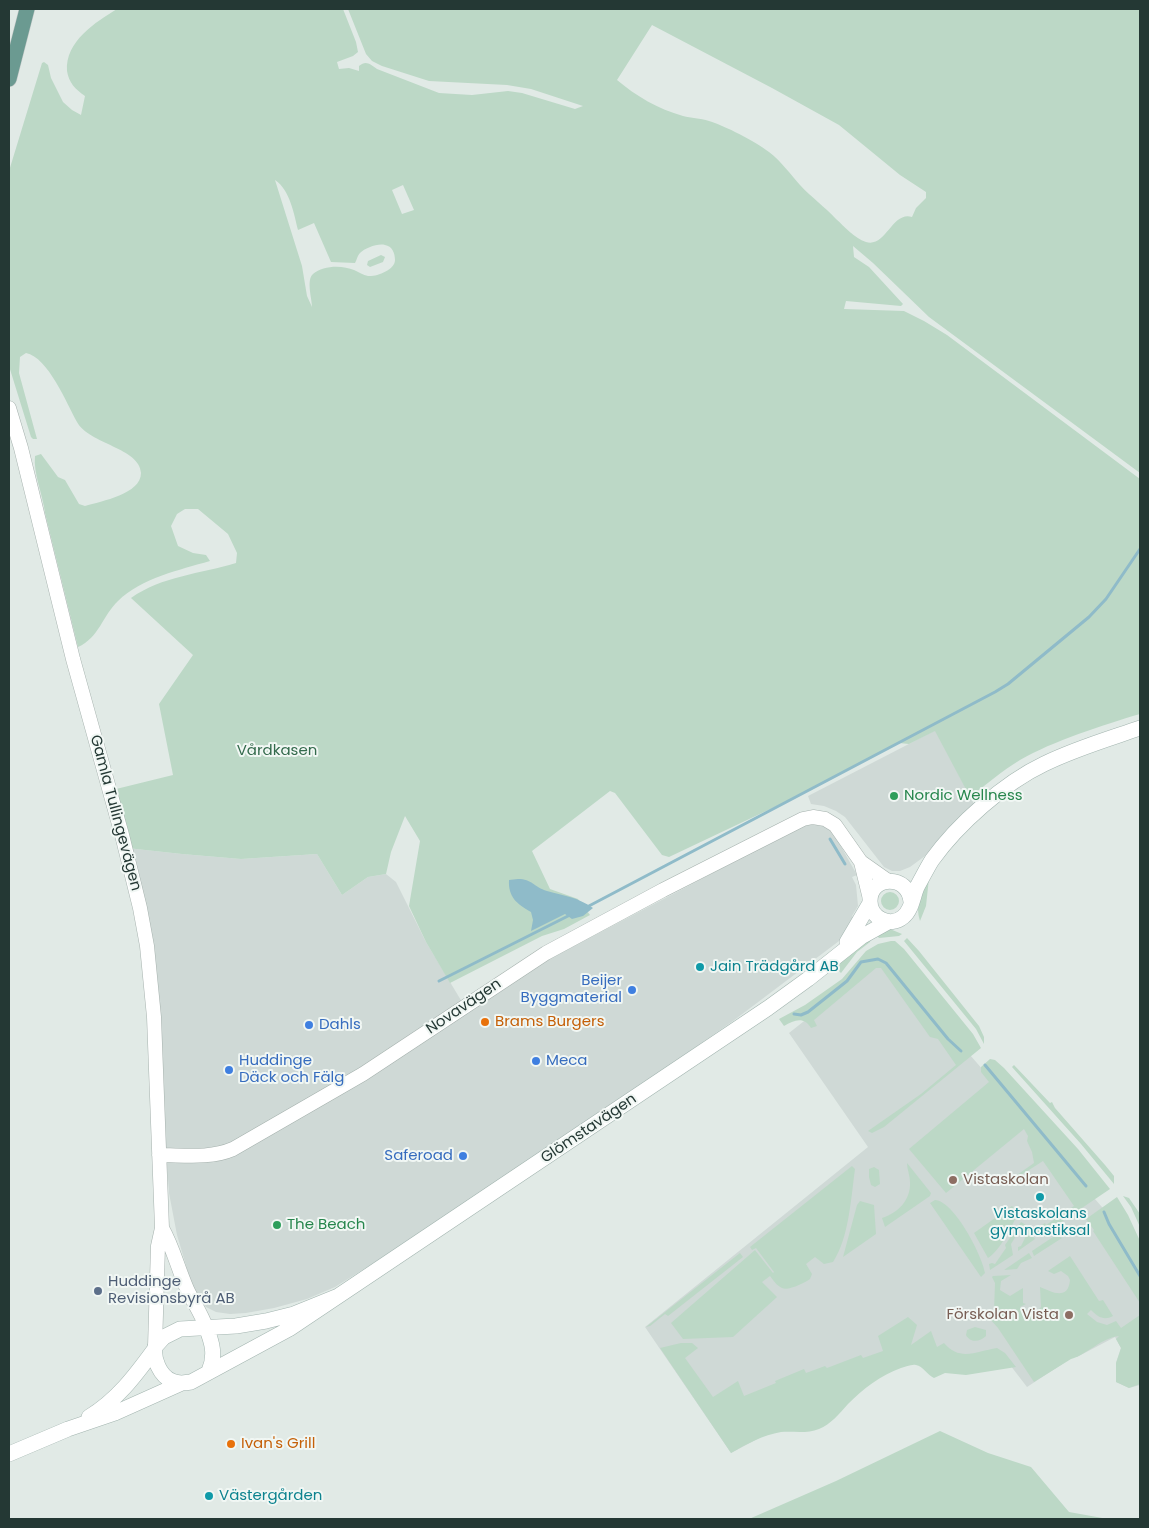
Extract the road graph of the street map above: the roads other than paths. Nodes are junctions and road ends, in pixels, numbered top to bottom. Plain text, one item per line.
1 (27, 9) edge
2 (9, 78) edge
3 (9, 408) edge
4 (1140, 728) edge
5 (932, 861) junction
6 (861, 862) junction
7 (893, 881) junction
8 (870, 901) junction
9 (911, 902) junction
10 (888, 922) junction
11 (838, 954) junction
12 (159, 1155) junction
13 (162, 1228) junction
14 (336, 1297) junction
15 (206, 1327) junction
16 (155, 1349) junction
17 (209, 1371) junction
18 (182, 1383) junction
19 (68, 1429) junction
20 (9, 1454) edge

1 - 2 main road
3 - 12 street, Gamla Tullingevägen
4 - 5 main road, Glömstavägen
5 - 7 main road, Glömstavägen
5 - 9 main road, Glömstavägen
6 - 7 street, Novavägen
6 - 8 street, Novavägen
6 - 12 street, Novavägen
7 - 8 main road, Glömstavägen
7 - 9 main road
8 - 10 main road
8 - 11 main road, Glömstavägen
9 - 10 main road, Glömstavägen
10 - 11 main road, Glömstavägen
11 - 14 main road, Glömstavägen
12 - 13 street, Gamla Tullingevägen
13 - 15 street, Gamla Tullingevägen
13 - 16 street, Gamla Tullingevägen
14 - 15 main road, Glömstavägen
14 - 17 main road, Glömstavägen
15 - 16 main road, Glömstavägen
15 - 17 main road
16 - 18 main road
16 - 19 main road, Glömstavägen
17 - 18 main road, Glömstavägen
18 - 19 main road, Glömstavägen
19 - 20 main road, Glömstavägen

